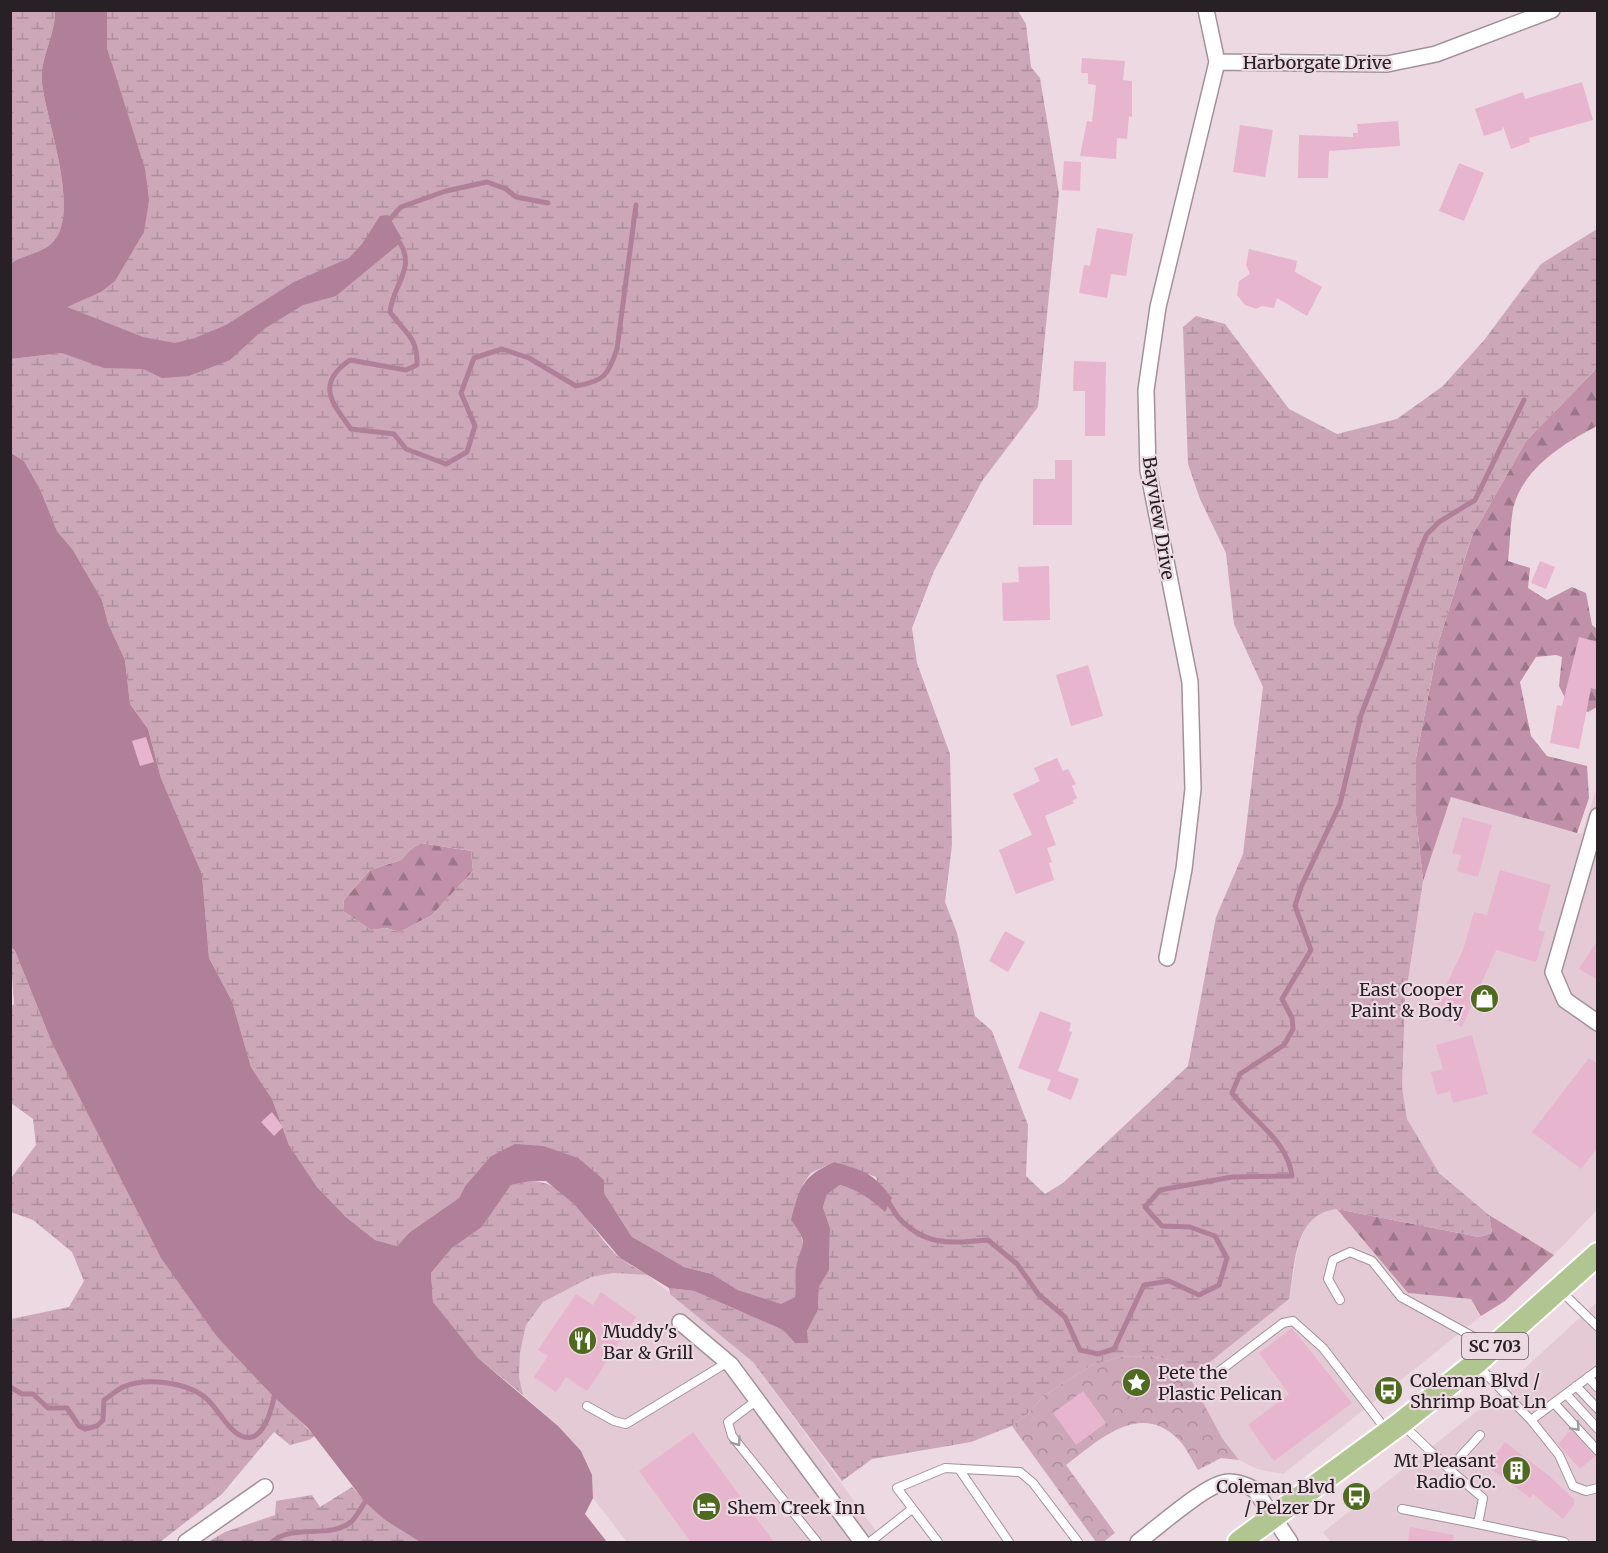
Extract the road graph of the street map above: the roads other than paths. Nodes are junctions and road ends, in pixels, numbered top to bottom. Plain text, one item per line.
1 (1206, 10) edge
2 (1552, 10) edge
3 (1518, 17) edge
4 (1217, 62) junction
5 (1598, 816) edge
6 (1167, 958) dead end
7 (1598, 1023) edge
8 (1598, 1254) edge
9 (1560, 1290) junction
10 (1340, 1300) dead end
11 (680, 1322) dead end
12 (1598, 1327) edge
13 (1493, 1348) junction
14 (728, 1362) junction
15 (1476, 1363) junction
16 (1597, 1370) edge
17 (1217, 1373) dead end
18 (1588, 1377) junction
19 (1576, 1386) junction
20 (1598, 1388) edge
21 (1566, 1394) junction
22 (757, 1400) junction
23 (1554, 1403) junction
24 (587, 1406) dead end
25 (1598, 1409) edge
26 (1532, 1420) junction
27 (1394, 1428) junction
28 (1598, 1429) edge
29 (1480, 1435) dead end
30 (1598, 1450) edge
31 (959, 1469) junction
32 (1449, 1469) junction
33 (265, 1487) dead end
34 (1598, 1488) edge
35 (912, 1509) junction
36 (1402, 1509) dead end
37 (1275, 1517) junction
38 (1478, 1524) junction
39 (186, 1542) edge
40 (817, 1542) edge
41 (862, 1542) edge
42 (870, 1542) edge
43 (938, 1542) edge
44 (1009, 1542) edge
45 (1078, 1542) edge
46 (1138, 1542) edge
47 (1239, 1542) edge
48 (1290, 1542) edge
49 (1564, 1542) edge

1 - 4 street, Bayview Drive
2 - 3 street, Harborgate Drive
3 - 4 street, Harborgate Drive
4 - 6 street, Bayview Drive
5 - 7 street
8 - 9 main road, SC 703
9 - 12 lane
9 - 13 main road, SC 703
10 - 13 lane
11 - 14 street
13 - 15 main road, SC 703
14 - 22 street
14 - 24 lane
15 - 26 lane
15 - 27 main road, SC 703
16 - 18 lane
17 - 27 lane
18 - 19 lane
18 - 20 lane
19 - 21 lane
19 - 25 lane
21 - 23 lane
21 - 28 lane
22 -> 40 lane
22 - 41 street
23 - 26 lane
23 -> 30 lane
26 - 34 lane
27 - 32 lane
27 - 37 main road, SC 703
29 - 32 lane
31 - 35 lane
31 - 44 lane
31 - 45 lane
32 - 38 lane
33 - 39 street
35 - 42 lane
35 - 43 lane
36 - 38 lane
37 - 46 street
37 - 47 main road, SC 703
37 - 48 street
38 - 49 lane

